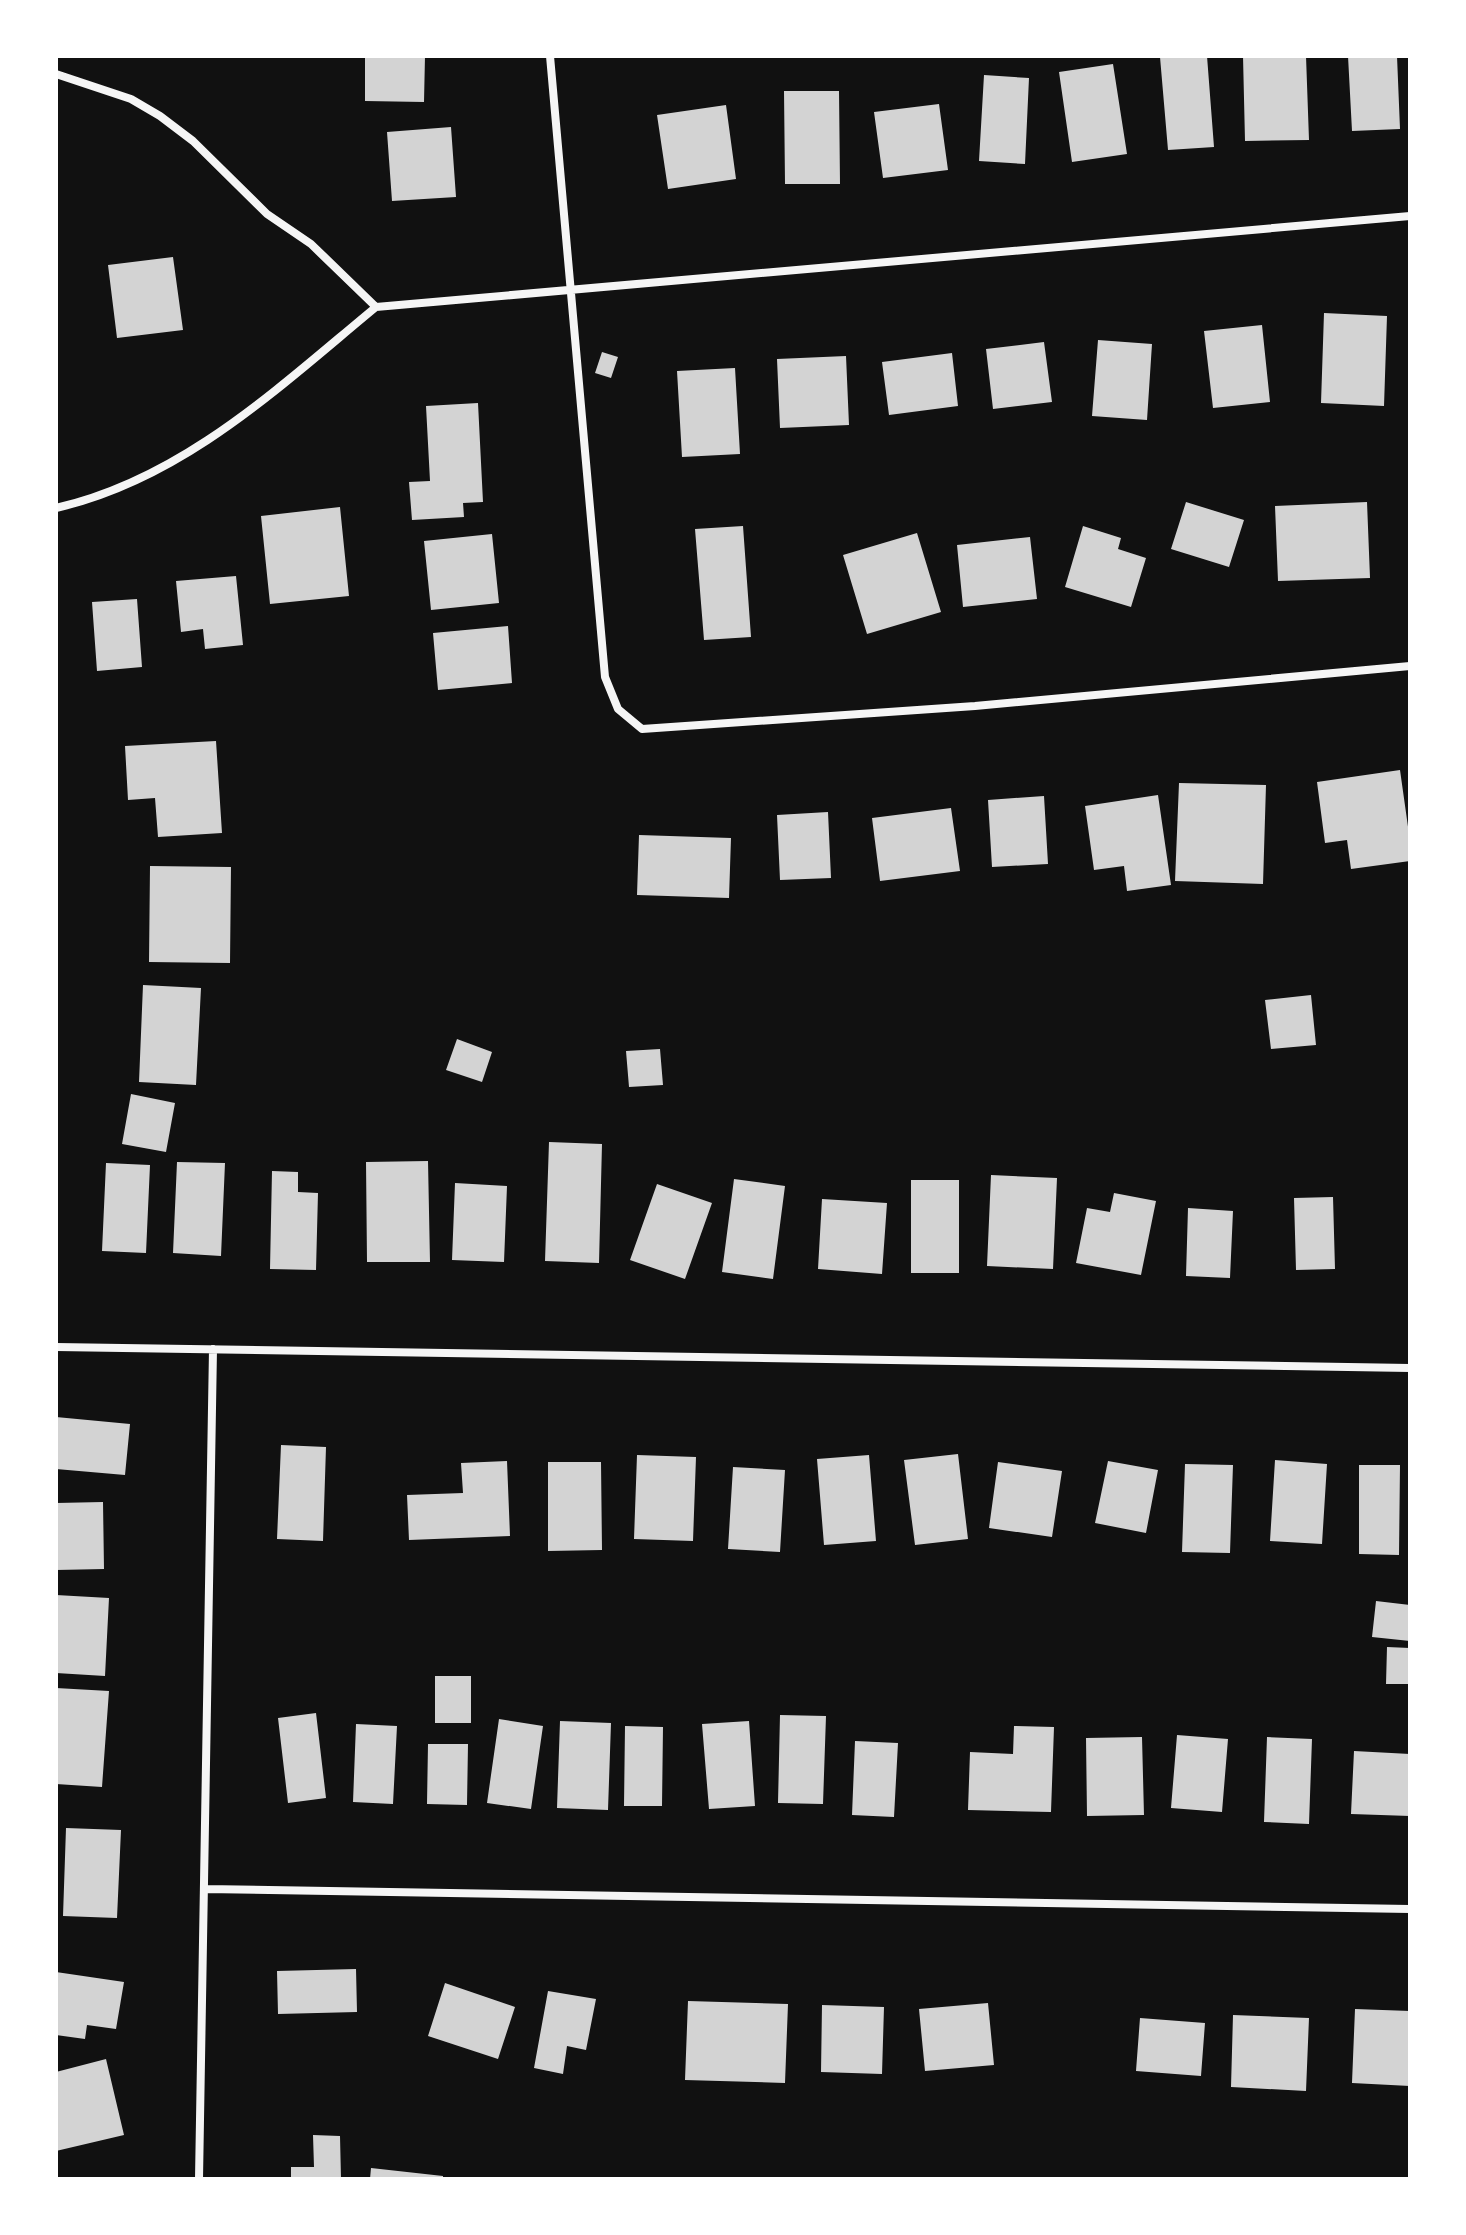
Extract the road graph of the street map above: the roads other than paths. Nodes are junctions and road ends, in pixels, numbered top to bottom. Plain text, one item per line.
1 (550, 56) edge
2 (56, 74) edge
3 (1410, 216) edge
4 (571, 288) junction
5 (376, 307) junction
6 (56, 508) edge
7 (1410, 666) edge
8 (56, 1347) edge
9 (213, 1349) junction
10 (1410, 1368) edge
11 (205, 1889) junction
12 (1410, 1909) edge
13 (199, 2179) edge

1 - 4 street
2 - 5 street
3 - 4 street
4 - 5 street
4 - 7 street
5 - 6 street
8 - 9 street
9 - 10 street
9 - 11 street
11 - 12 street
11 - 13 street

